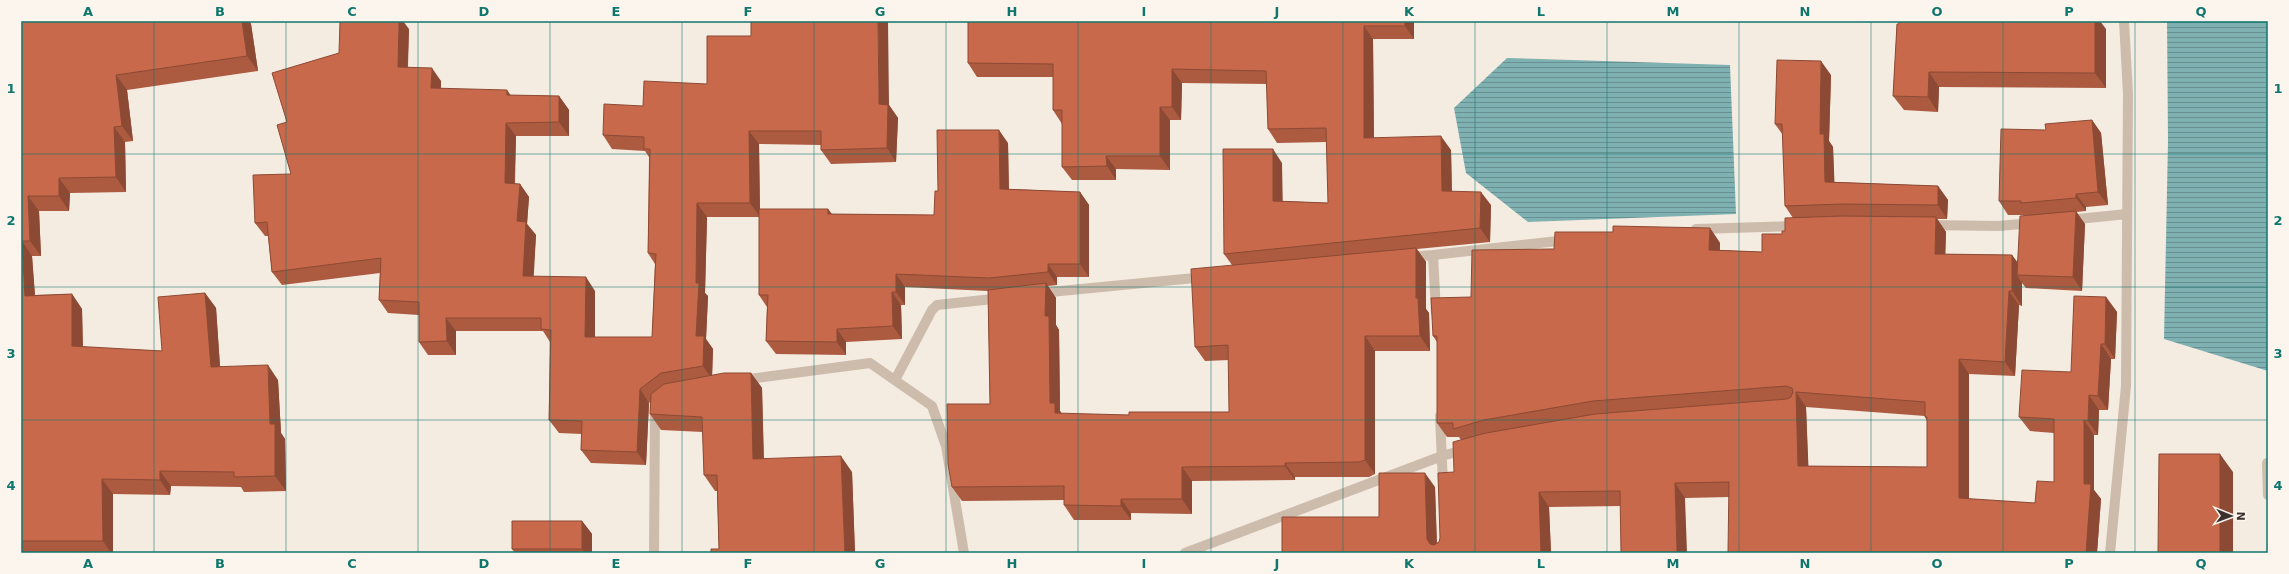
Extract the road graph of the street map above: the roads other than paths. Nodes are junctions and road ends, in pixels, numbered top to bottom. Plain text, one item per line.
1 (2124, 21) edge
2 (2127, 214) junction
3 (2059, 220) edge
4 (2044, 222) edge
5 (1812, 225) edge
6 (1914, 225) edge
7 (1684, 230) edge
8 (1574, 239) edge
9 (1433, 255) junction
10 (1402, 258) edge
11 (1219, 275) edge
12 (1030, 294) edge
13 (1015, 296) edge
14 (1436, 325) edge
15 (895, 380) junction
16 (732, 382) edge
17 (661, 402) edge
18 (1440, 402) edge
19 (1480, 445) edge
20 (1442, 456) junction
21 (2267, 463) dead end
22 (1443, 493) edge
23 (2268, 495) edge
24 (654, 553) edge
25 (964, 553) edge
26 (1185, 553) edge
27 (2110, 553) edge

1 - 2 street
2 - 3 street
2 - 27 street
4 - 6 street
5 - 7 street
8 - 9 street
9 - 10 street
9 - 14 street
11 - 12 street
13 - 15 street
15 - 16 street
15 - 25 street
17 - 24 street
18 - 20 street
19 - 20 street
20 - 22 street
20 - 26 street
21 - 23 street

